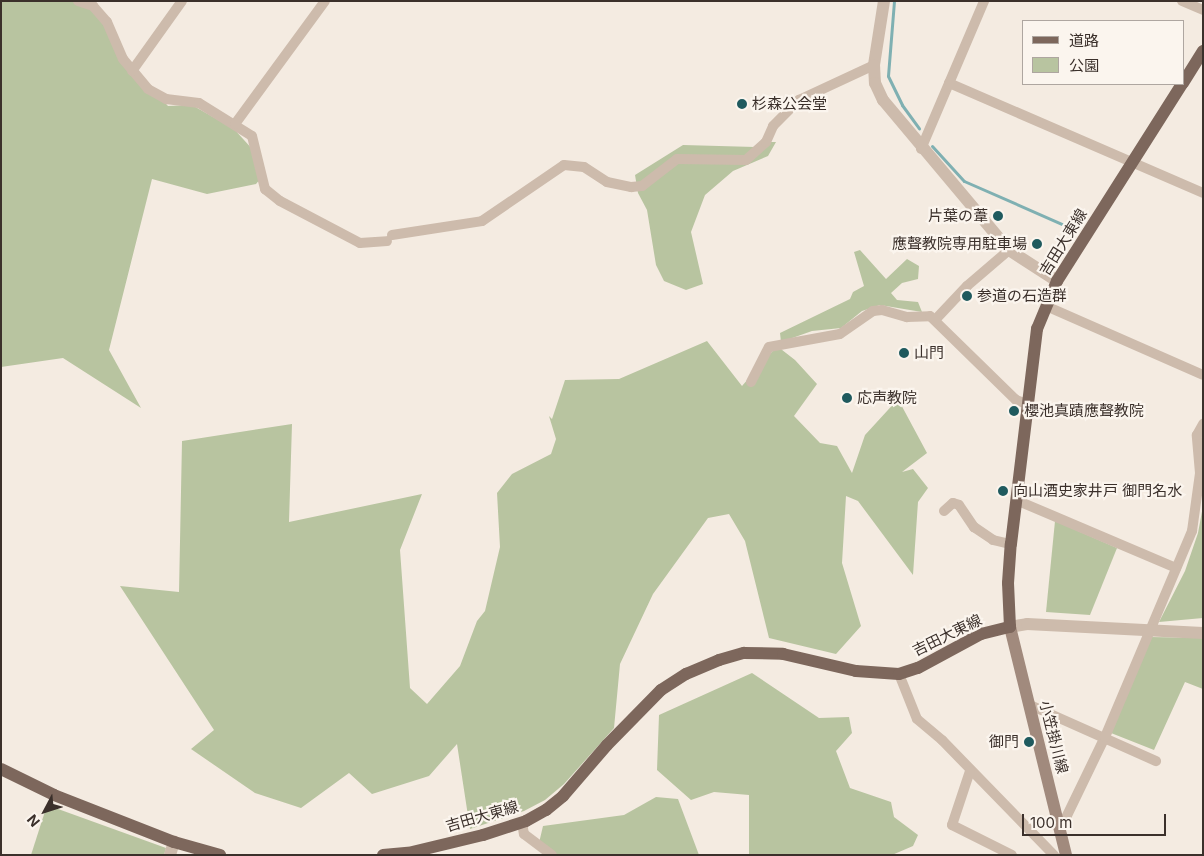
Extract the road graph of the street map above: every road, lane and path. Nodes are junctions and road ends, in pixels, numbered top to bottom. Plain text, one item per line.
1 (78, 1) edge
2 (182, 1) edge
3 (325, 1) edge
4 (884, 1) edge
5 (984, 1) edge
6 (1182, 1) edge
7 (1203, 10) edge
8 (1203, 51) edge
9 (874, 65) junction
10 (132, 71) junction
11 (1184, 80) edge
12 (949, 83) junction
13 (1181, 85) edge
14 (235, 124) junction
15 (921, 149) junction
16 (1132, 163) junction
17 (1203, 193) edge
18 (1009, 250) junction
19 (1057, 281) junction
20 (1046, 306) junction
21 (935, 320) junction
22 (1203, 375) edge
23 (751, 382) dead end
24 (1027, 404) junction
25 (1203, 424) edge
26 (1016, 500) junction
27 (944, 512) dead end
28 (1011, 544) junction
29 (1176, 568) junction
30 (1010, 627) junction
31 (1149, 632) junction
32 (1203, 633) edge
33 (899, 674) junction
34 (1030, 705) junction
35 (1105, 737) junction
36 (1156, 760) dead end
37 (1, 769) edge
38 (970, 771) junction
39 (522, 822) junction
40 (1060, 830) junction
41 (174, 842) junction
42 (1062, 854) edge
43 (170, 855) edge
44 (220, 855) edge
45 (383, 855) edge
46 (552, 855) edge
47 (1012, 855) edge

1 - 10 street
2 - 10 street
3 - 14 street
4 - 9 street
5 - 12 street
6 - 7 street
8 - 11 main road, 吉田大東線
9 - 14 street
9 - 15 street
10 - 14 street
12 - 15 street
12 - 16 street
13 - 16 main road, 吉田大東線
15 - 18 street
16 - 17 street
16 - 19 main road, 吉田大東線
18 - 19 street
18 - 21 street
19 - 20 main road, 吉田大東線
20 - 22 street
20 - 24 main road, 吉田大東線
21 - 23 street
21 - 24 street
24 - 26 main road, 吉田大東線
25 - 29 street
26 - 28 main road, 吉田大東線
26 - 29 street
27 - 28 street
28 - 30 main road, 吉田大東線
29 - 31 street
30 - 31 street
30 - 33 main road, 吉田大東線
30 - 34 main road, 小笠掛川線
31 - 32 street
31 - 35 street
33 - 38 street
33 - 39 main road, 吉田大東線
34 - 35 street
34 - 40 main road, 小笠掛川線
35 - 36 street
35 - 40 street
37 - 41 main road
38 - 42 street
38 - 47 street
39 - 45 main road, 吉田大東線
39 - 46 street
40 - 42 main road, 小笠掛川線
41 - 43 street
41 - 44 main road

